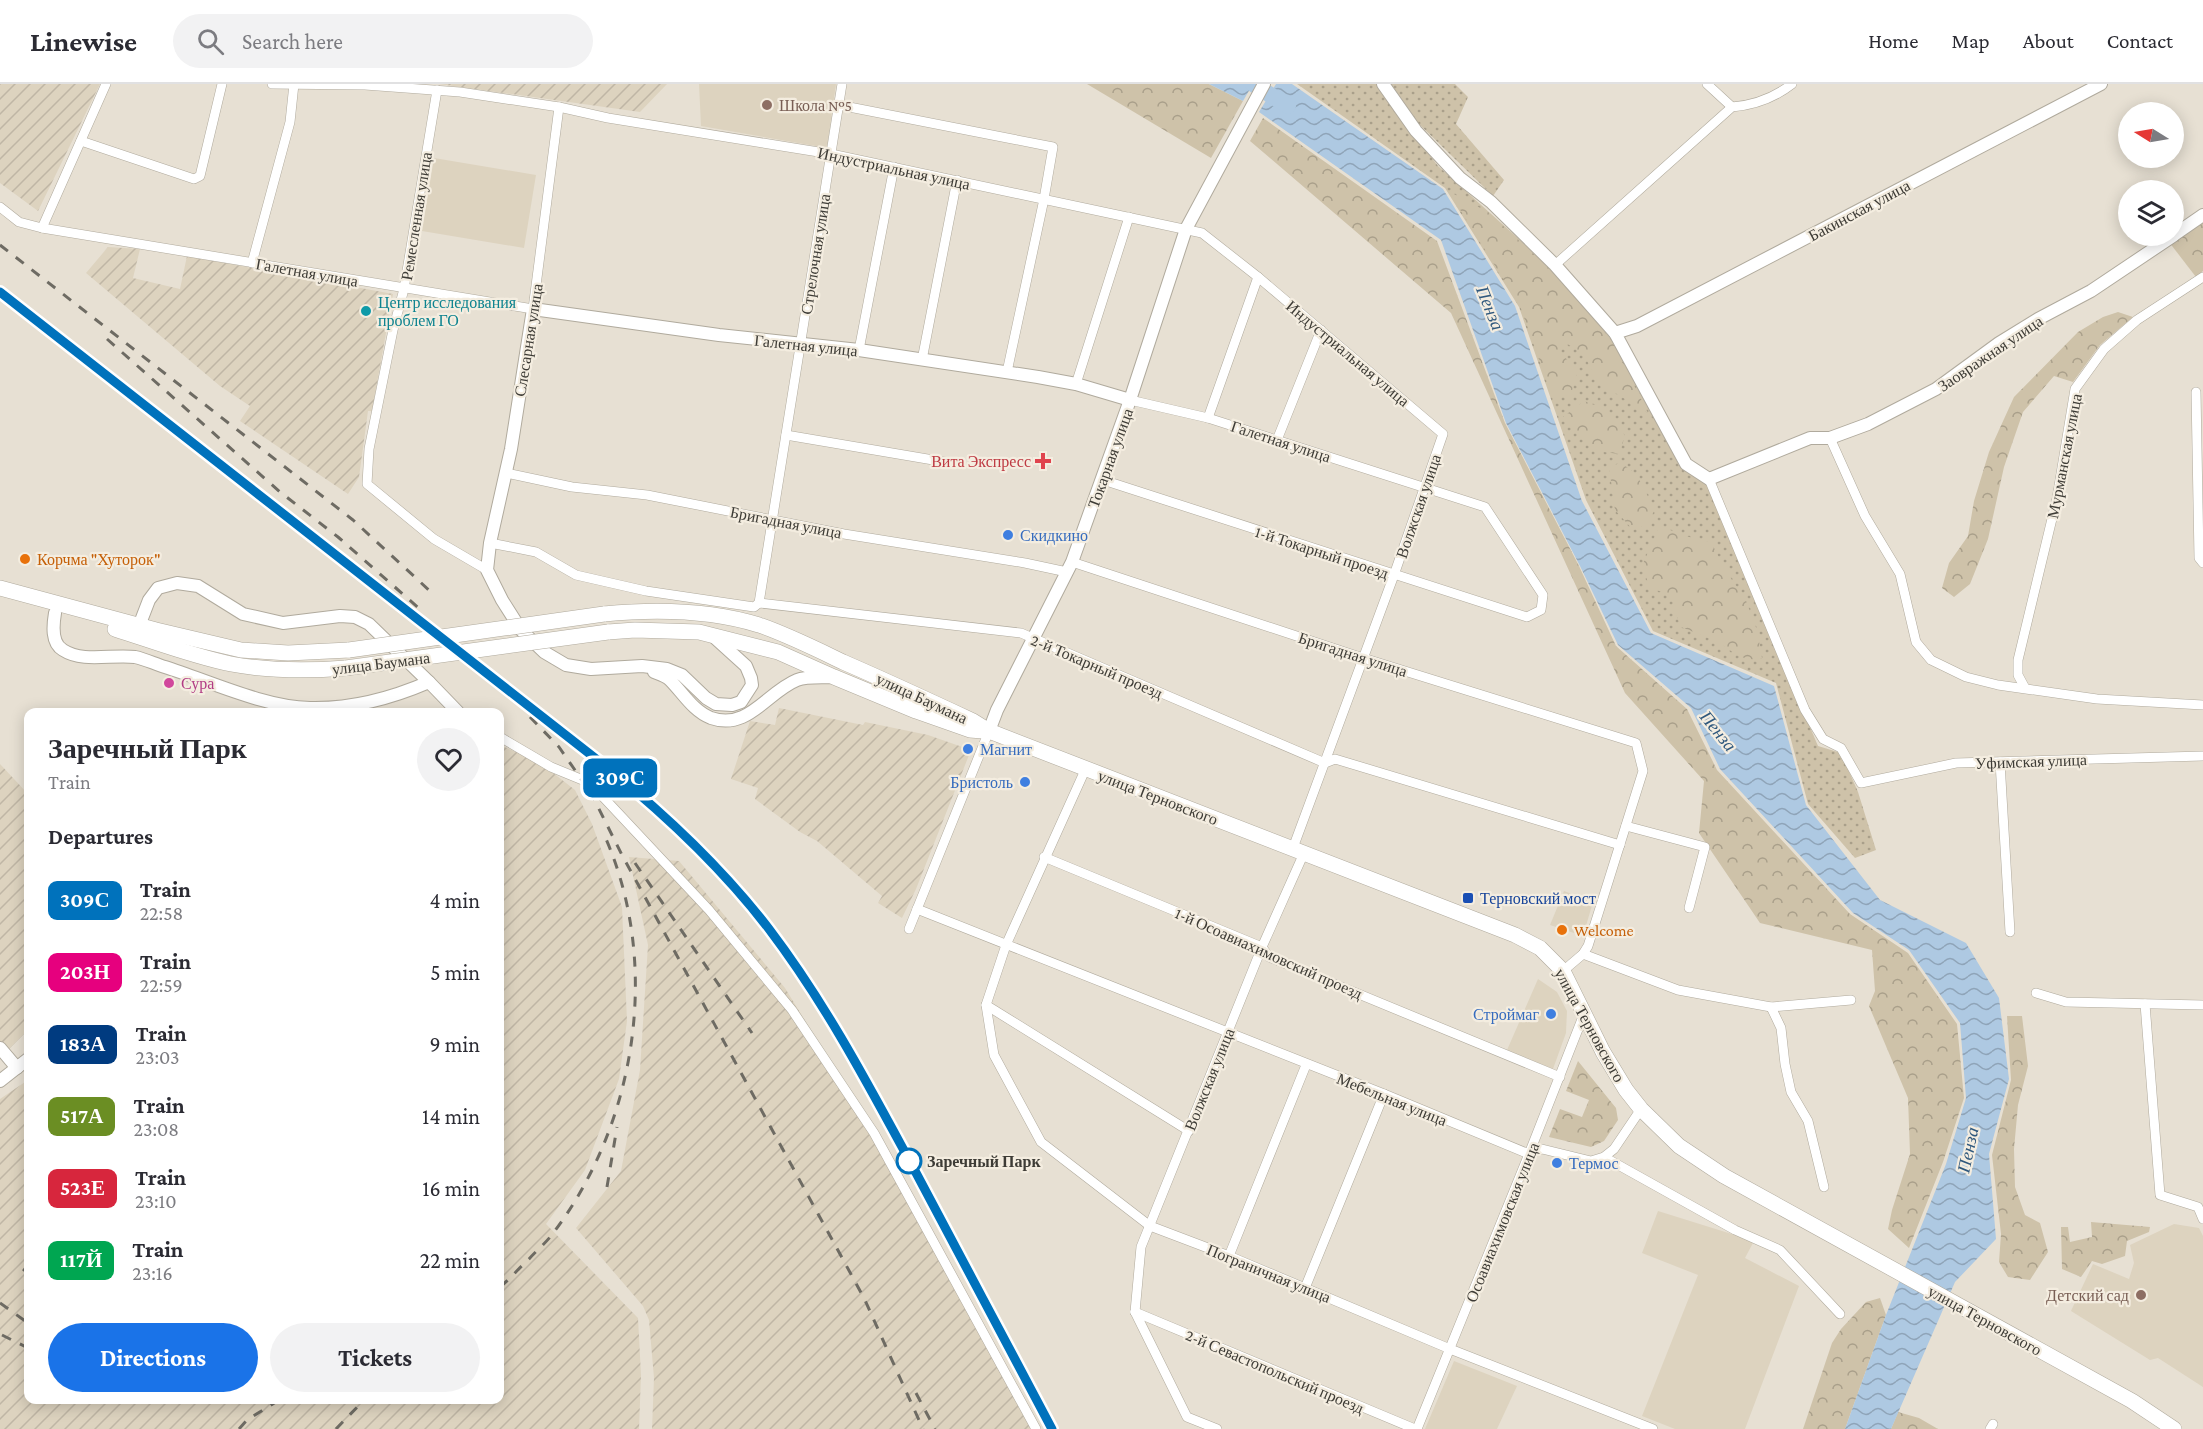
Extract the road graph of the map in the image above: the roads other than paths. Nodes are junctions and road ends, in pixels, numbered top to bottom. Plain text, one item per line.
1 (106, 84) edge
2 (222, 84) edge
3 (272, 84) edge
4 (294, 84) edge
5 (842, 84) edge
6 (1263, 84) edge
7 (1383, 84) edge
8 (1707, 84) edge
9 (1792, 84) edge
10 (2101, 84) edge
11 (437, 90) junction
12 (839, 105) junction
13 (560, 107) junction
14 (1732, 107) junction
15 (81, 141) junction
16 (831, 154) junction
17 (894, 167) junction
18 (957, 180) junction
19 (1044, 199) junction
20 (0, 207) edge
21 (2203, 215) edge
22 (1129, 217) junction
23 (42, 228) junction
24 (2184, 228) edge
25 (1186, 229) junction
26 (2157, 246) edge
27 (252, 263) junction
28 (1555, 265) junction
29 (1258, 277) junction
30 (2203, 277) edge
31 (404, 289) junction
32 (533, 309) junction
33 (1321, 330) junction
34 (1614, 333) junction
35 (801, 344) junction
36 (859, 350) junction
37 (922, 360) junction
38 (1007, 372) junction
39 (1076, 384) junction
40 (2196, 392) dead end
41 (1130, 400) junction
42 (1208, 418) junction
43 (1443, 434) joint
44 (786, 435) junction
45 (1830, 438) junction
46 (1277, 440) junction
47 (945, 462) dead end
48 (506, 473) junction
49 (1709, 479) junction
50 (1103, 480) junction
51 (1424, 488) junction
52 (773, 519) junction
53 (490, 543) junction
54 (2203, 563) edge
55 (1069, 567) junction
56 (487, 570) junction
57 (1394, 575) junction
58 (0, 588) edge
59 (0, 597) edge
60 (759, 603) junction
61 (1541, 610) joint
62 (55, 613) junction
63 (139, 626) junction
64 (711, 634) junction
65 (1034, 640) junction
66 (1363, 658) junction
67 (642, 666) junction
68 (834, 677) junction
69 (429, 682) junction
70 (2025, 688) junction
71 (2203, 705) edge
72 (456, 708) edge
73 (989, 731) junction
74 (504, 739) edge
75 (2203, 756) edge
76 (2000, 762) junction
77 (1325, 763) junction
78 (1086, 768) junction
79 (1626, 826) junction
80 (1620, 845) junction
81 (1298, 850) junction
82 (1044, 857) junction
83 (1689, 908) dead end
84 (917, 909) junction
85 (909, 929) dead end
86 (2010, 932) dead end
87 (1006, 945) junction
88 (1262, 947) junction
89 (1584, 954) junction
90 (1563, 971) junction
91 (2036, 993) dead end
92 (1851, 1000) dead end
93 (2145, 1004) junction
94 (986, 1005) junction
95 (2203, 1005) edge
96 (1771, 1007) junction
97 (1584, 1013) junction
98 (1227, 1034) junction
99 (0, 1048) edge
100 (24, 1062) edge
101 (1306, 1065) junction
102 (17, 1068) junction
103 (1560, 1077) junction
104 (0, 1081) edge
105 (1384, 1094) junction
106 (1641, 1108) junction
107 (1189, 1131) junction
108 (1529, 1154) junction
109 (1604, 1158) junction
110 (1824, 1187) dead end
111 (2203, 1219) edge
112 (1150, 1226) junction
113 (1229, 1256) junction
114 (1305, 1288) junction
115 (1135, 1312) junction
116 (1840, 1314) dead end
117 (1450, 1349) junction
118 (1036, 1429) edge
119 (1217, 1429) edge
120 (1416, 1429) edge
121 (1653, 1429) edge
122 (2174, 1429) edge

1 - 15 street
2 - 15 street
3 - 4 street, Индустриальная улица
4 - 11 street, Индустриальная улица
4 - 27 street
5 - 12 street, Стрелочная улица
6 - 25 street, Токарная улица
7 - 28 street
8 - 14 street
9 - 14 street
10 - 34 street, Бакинская улица
11 - 13 street, Индустриальная улица
11 - 31 street, Ремесленная улица
12 - 16 street, Стрелочная улица
12 - 19 street
13 - 16 street, Индустриальная улица
13 - 32 street, Слесарная улица
14 - 28 street
15 - 23 street
16 - 17 street, Индустриальная улица
16 - 35 street, Стрелочная улица
17 - 18 street, Индустриальная улица
17 - 36 street
18 - 19 street, Индустриальная улица
18 - 37 street
19 - 22 street, Индустриальная улица
19 - 38 street
20 - 23 street, Галетная улица
21 - 24 street, Заовражная улица
22 - 25 street, Индустриальная улица
22 - 39 street
23 - 27 street, Галетная улица
25 - 29 street, Индустриальная улица
25 - 41 street, Токарная улица
26 - 45 street, Заовражная улица
27 - 31 street, Галетная улица
28 - 34 street
29 - 33 street, Индустриальная улица
29 - 42 street
30 - 70 street, Мурманская улица
31 - 32 street, Галетная улица
31 - 56 street, Ремесленная улица
32 - 35 street, Галетная улица
32 - 48 street, Слесарная улица
33 - 43 street, Индустриальная улица
33 - 46 street
34 - 49 street
35 - 36 street, Галетная улица
35 - 44 street, Стрелочная улица
36 - 37 street, Галетная улица
37 - 38 street, Галетная улица
38 - 39 street, Галетная улица
39 - 41 street, Галетная улица
40 - 54 street
41 - 42 street, Галетная улица
41 - 50 street, Токарная улица
42 - 46 street, Галетная улица
43 - 51 street, Волжская улица
44 - 47 street
44 - 52 street, Стрелочная улица
45 - 49 street, Заовражная улица
45 - 70 street
46 - 51 street, Галетная улица
48 - 52 street, Бригадная улица
48 - 53 street, Слесарная улица
49 - 76 street, Уфимская улица
50 - 55 street, Токарная улица
50 - 57 street, 1-й Токарный проезд
51 - 57 street, Волжская улица
51 - 61 street, Галетная улица
52 - 55 street, Бригадная улица
52 - 60 street, Стрелочная улица
53 - 56 street, Слесарная улица
53 - 60 street, 2-й Токарный проезд
55 - 65 street, Токарная улица
55 - 66 street, Бригадная улица
56 - 67 street
57 - 61 street, 1-й Токарный проезд
57 - 66 street, Волжская улица
58 - 63 main road, улица Баумана
59 - 62 main road, улица Баумана
60 - 65 street, 2-й Токарный проезд
62 - 64 main road, улица Баумана, bridge
62 - 69 street
63 - 69 street
63 - 73 main road, улица Баумана, bridge
64 - 67 street
64 - 68 main road, улица Баумана
65 - 73 street, Токарная улица
65 - 77 street, 2-й Токарный проезд
66 - 77 street, Волжская улица
66 - 79 street, Бригадная улица
67 - 68 street
68 - 73 main road, улица Баумана
69 - 72 street
70 - 71 street
73 - 78 main road, улица Терновского
73 - 84 street, Токарная улица
74 - 118 street
75 - 76 street, Уфимская улица
76 - 86 street
77 - 80 street, 2-й Токарный проезд
77 - 81 street, Волжская улица
78 - 81 main road, улица Терновского
78 - 82 street
79 - 80 street
79 - 83 street
80 - 89 street
81 - 88 street, Волжская улица
81 - 90 main road, улица Терновского
82 - 87 street
82 - 88 street, 1-й Осоавиахимовский проезд
84 - 85 street, Токарная улица
84 - 87 street, Мебельная улица
87 - 94 street
87 - 98 street, Мебельная улица
88 - 98 street, Волжская улица
88 - 103 street, 1-й Осоавиахимовский проезд
89 - 90 street
89 - 96 street, улица Терновского
90 - 97 main road, улица Терновского
91 - 93 street
92 - 96 street, улица Терновского
93 - 95 street
93 - 111 street
94 - 107 street
94 - 112 street, Пограничная улица
96 - 110 street
97 - 103 street, Осоавиахимовская улица
97 - 106 main road, улица Терновского
98 - 101 street, Мебельная улица
98 - 107 street, Волжская улица
99 - 102 street
100 - 102 street
101 - 105 street, Мебельная улица
101 - 113 street
102 - 104 street
103 - 108 street, Осоавиахимовская улица
105 - 108 street, Мебельная улица
105 - 114 street
106 - 109 street
106 - 122 main road, улица Терновского
107 - 112 street, Волжская улица
108 - 109 street, Мебельная улица
108 - 117 street, Осоавиахимовская улица
109 - 116 street, Мебельная улица
112 - 113 street, Пограничная улица
112 - 115 street, Волжская улица
113 - 114 street, Пограничная улица
114 - 117 street, Пограничная улица
115 - 119 street
115 - 120 street, 2-й Севастопольский проезд
117 - 120 street, Осоавиахимовская улица
117 - 121 street, Пограничная улица

